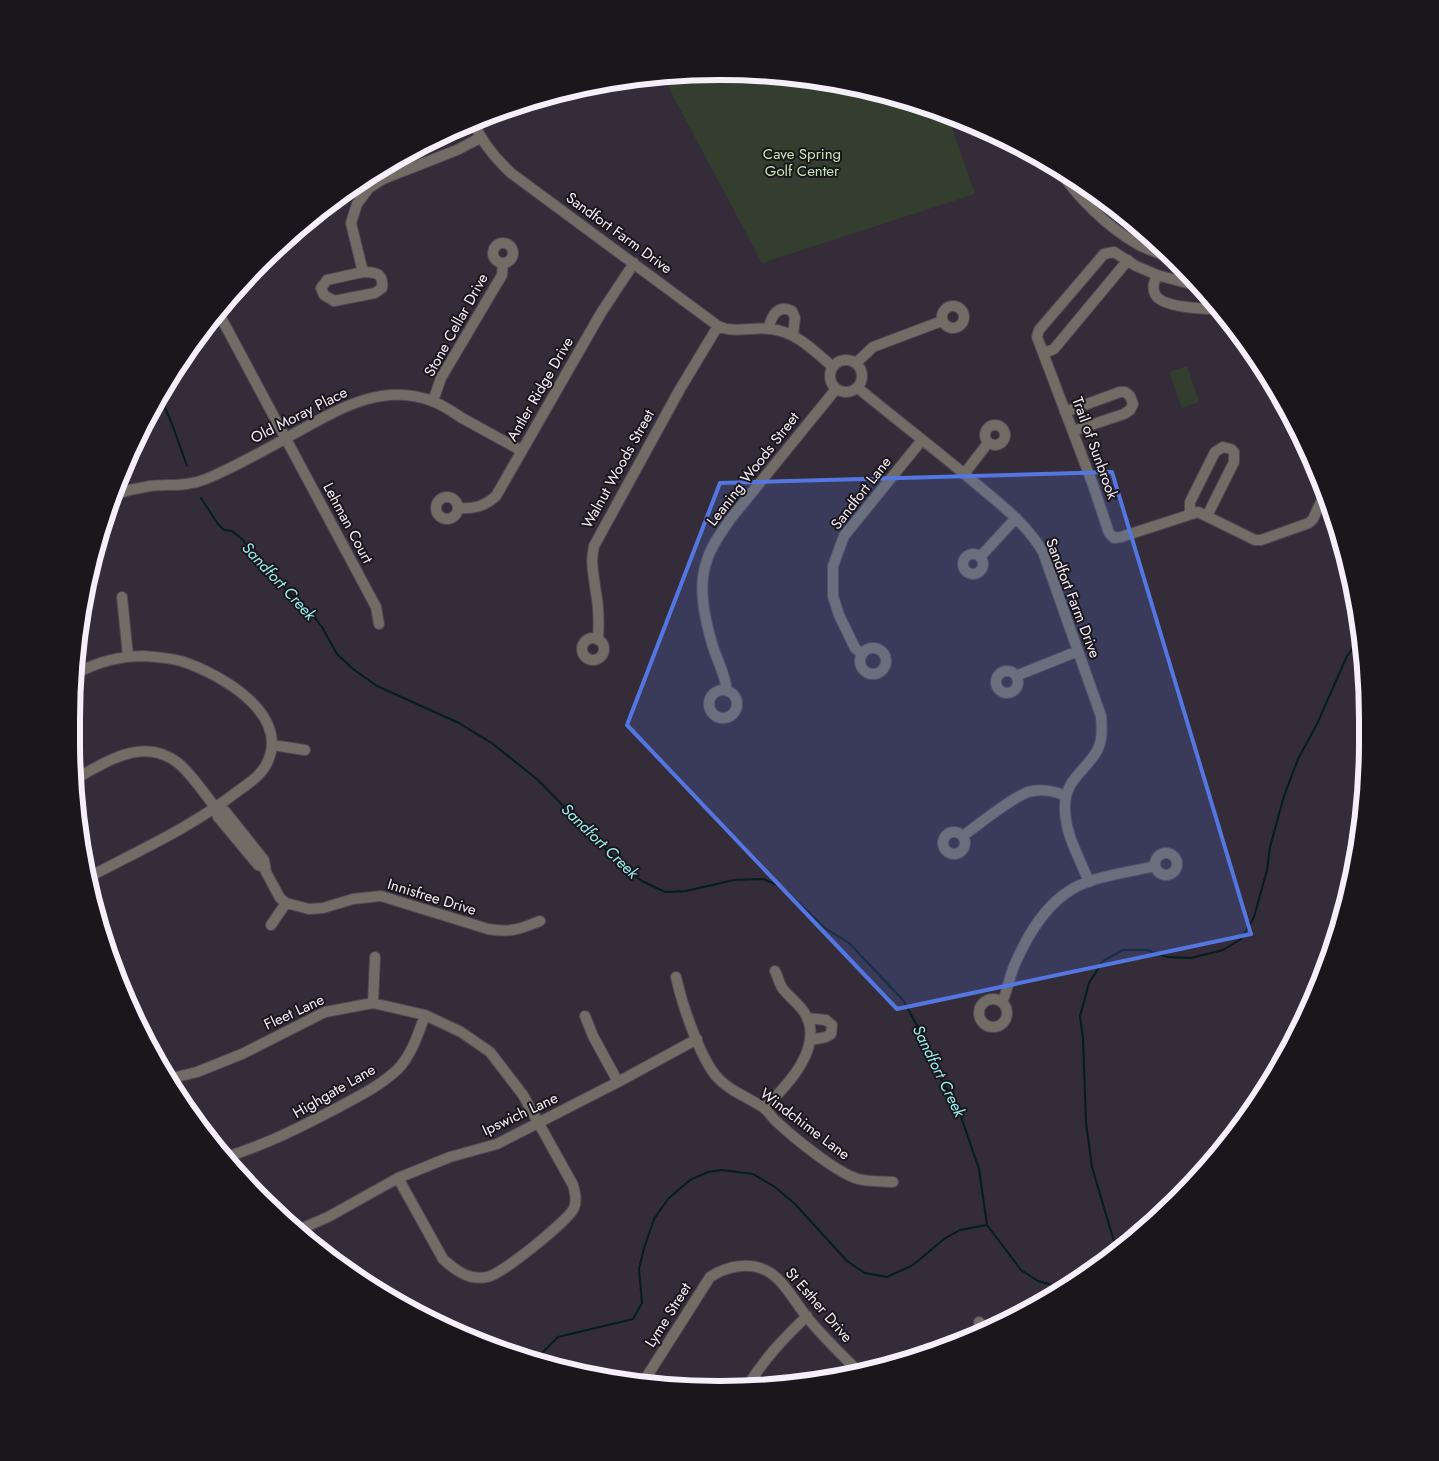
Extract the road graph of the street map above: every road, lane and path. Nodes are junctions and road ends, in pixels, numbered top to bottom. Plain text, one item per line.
1 (476, 128) edge
2 (480, 138) junction
3 (1070, 185) edge
4 (1155, 251) edge
5 (1128, 260) junction
6 (503, 263) dead end
7 (634, 263) junction
8 (363, 272) junction
9 (1157, 275) junction
10 (1186, 283) edge
11 (1209, 309) edge
12 (222, 319) edge
13 (942, 322) dead end
14 (718, 326) junction
15 (769, 328) junction
16 (793, 335) junction
17 (1044, 354) junction
18 (856, 363) junction
19 (833, 367) junction
20 (858, 388) junction
21 (836, 389) junction
22 (433, 401) junction
23 (1065, 412) junction
24 (1073, 431) junction
25 (286, 438) junction
26 (922, 440) junction
27 (988, 443) dead end
28 (522, 451) junction
29 (964, 474) junction
30 (122, 492) edge
31 (1321, 503) edge
32 (458, 508) dead end
33 (1190, 513) junction
34 (1207, 516) junction
35 (1016, 518) junction
36 (980, 557) dead end
37 (122, 597) dead end
38 (379, 624) dead end
39 (598, 640) dead end
40 (1078, 651) junction
41 (861, 653) dead end
42 (128, 656) junction
43 (82, 670) edge
44 (1016, 676) dead end
45 (727, 690) dead end
46 (272, 746) junction
47 (305, 750) dead end
48 (81, 776) edge
49 (1066, 796) junction
50 (216, 808) junction
51 (963, 836) dead end
52 (1155, 866) dead end
53 (94, 874) edge
54 (1089, 882) junction
55 (286, 903) junction
56 (540, 921) dead end
57 (271, 925) dead end
58 (375, 957) dead end
59 (776, 971) dead end
60 (676, 977) dead end
61 (1002, 1002) dead end
62 (373, 1003) junction
63 (425, 1015) junction
64 (585, 1016) dead end
65 (807, 1018) junction
66 (697, 1039) junction
67 (811, 1040) junction
68 (176, 1077) edge
69 (618, 1082) junction
70 (764, 1108) junction
71 (538, 1124) junction
72 (232, 1155) edge
73 (398, 1178) junction
74 (893, 1182) dead end
75 (304, 1227) edge
76 (721, 1270) joint
77 (807, 1316) junction
78 (853, 1367) edge
79 (646, 1377) edge
80 (752, 1380) edge

1 - 2 street, Sandfort Farm Drive
2 - 7 street, Sandfort Farm Drive
2 - 8 street
3 - 4 street
5 - 9 street, Trail of Sunbrook
5 - 17 street
5 - 17 street, Trail of Sunbrook
6 - 22 street, Stone Cellar Drive
7 - 14 street, Sandfort Farm Drive
7 - 28 street, Antler Ridge Drive
8 - 8 street
9 - 10 street, Trail of Sunbrook
9 - 11 street
12 - 25 street, Lehman Court
13 - 18 street
14 - 15 street
14 - 39 street, Walnut Woods Street
15 - 16 street
15 - 16 street
16 - 19 street
17 - 23 street, Trail of Sunbrook
18 - 19 street
18 - 20 street
19 - 21 street
20 - 21 street
20 - 26 street, Sandfort Farm Drive
21 - 45 street, Leaning Woods Street
22 - 25 street, Old Moray Place
22 - 28 street, Old Moray Place
23 - 24 street, Trail of Sunbrook
23 - 24 street
24 - 33 street, Trail of Sunbrook
25 - 30 street, Old Moray Place
25 - 38 street, Lehman Court
26 - 29 street, Sandfort Farm Drive
26 - 41 street, Sandfort Lane
27 - 29 street
28 - 32 street, Antler Ridge Drive
29 - 35 street, Sandfort Farm Drive
31 - 34 street, Trail of Sunbrook
33 - 34 street, Trail of Sunbrook
33 - 34 street
35 - 36 street
35 - 40 street, Sandfort Farm Drive
37 - 42 street
40 - 44 street
40 - 49 street, Sandfort Farm Drive
42 - 43 street
42 - 46 street
46 - 47 street
46 - 50 street
48 - 50 street
49 - 51 street
49 - 54 street, Sandfort Farm Drive
50 - 53 street
50 - 55 street
52 - 54 street
54 - 61 street
55 - 56 street, Innisfree Drive
55 - 57 street
58 - 62 street
59 - 65 street
60 - 66 street, Windchime Lane
62 - 63 street, Fleet Lane
62 - 68 street, Fleet Lane
63 - 71 street, Fleet Lane
63 - 72 street, Highgate Lane
64 - 69 street
65 - 67 street
65 - 67 street
66 - 69 street, Ipswich Lane
66 - 70 street, Windchime Lane
67 - 70 street
69 - 71 street, Ipswich Lane
70 - 74 street, Windchime Lane
71 - 73 street, Ipswich Lane
71 - 73 street, Fleet Lane
73 - 75 street, Ipswich Lane
76 - 77 street, St Esther Drive
76 - 79 street, Lyme Street
77 - 78 street, St Esther Drive
77 - 80 street

